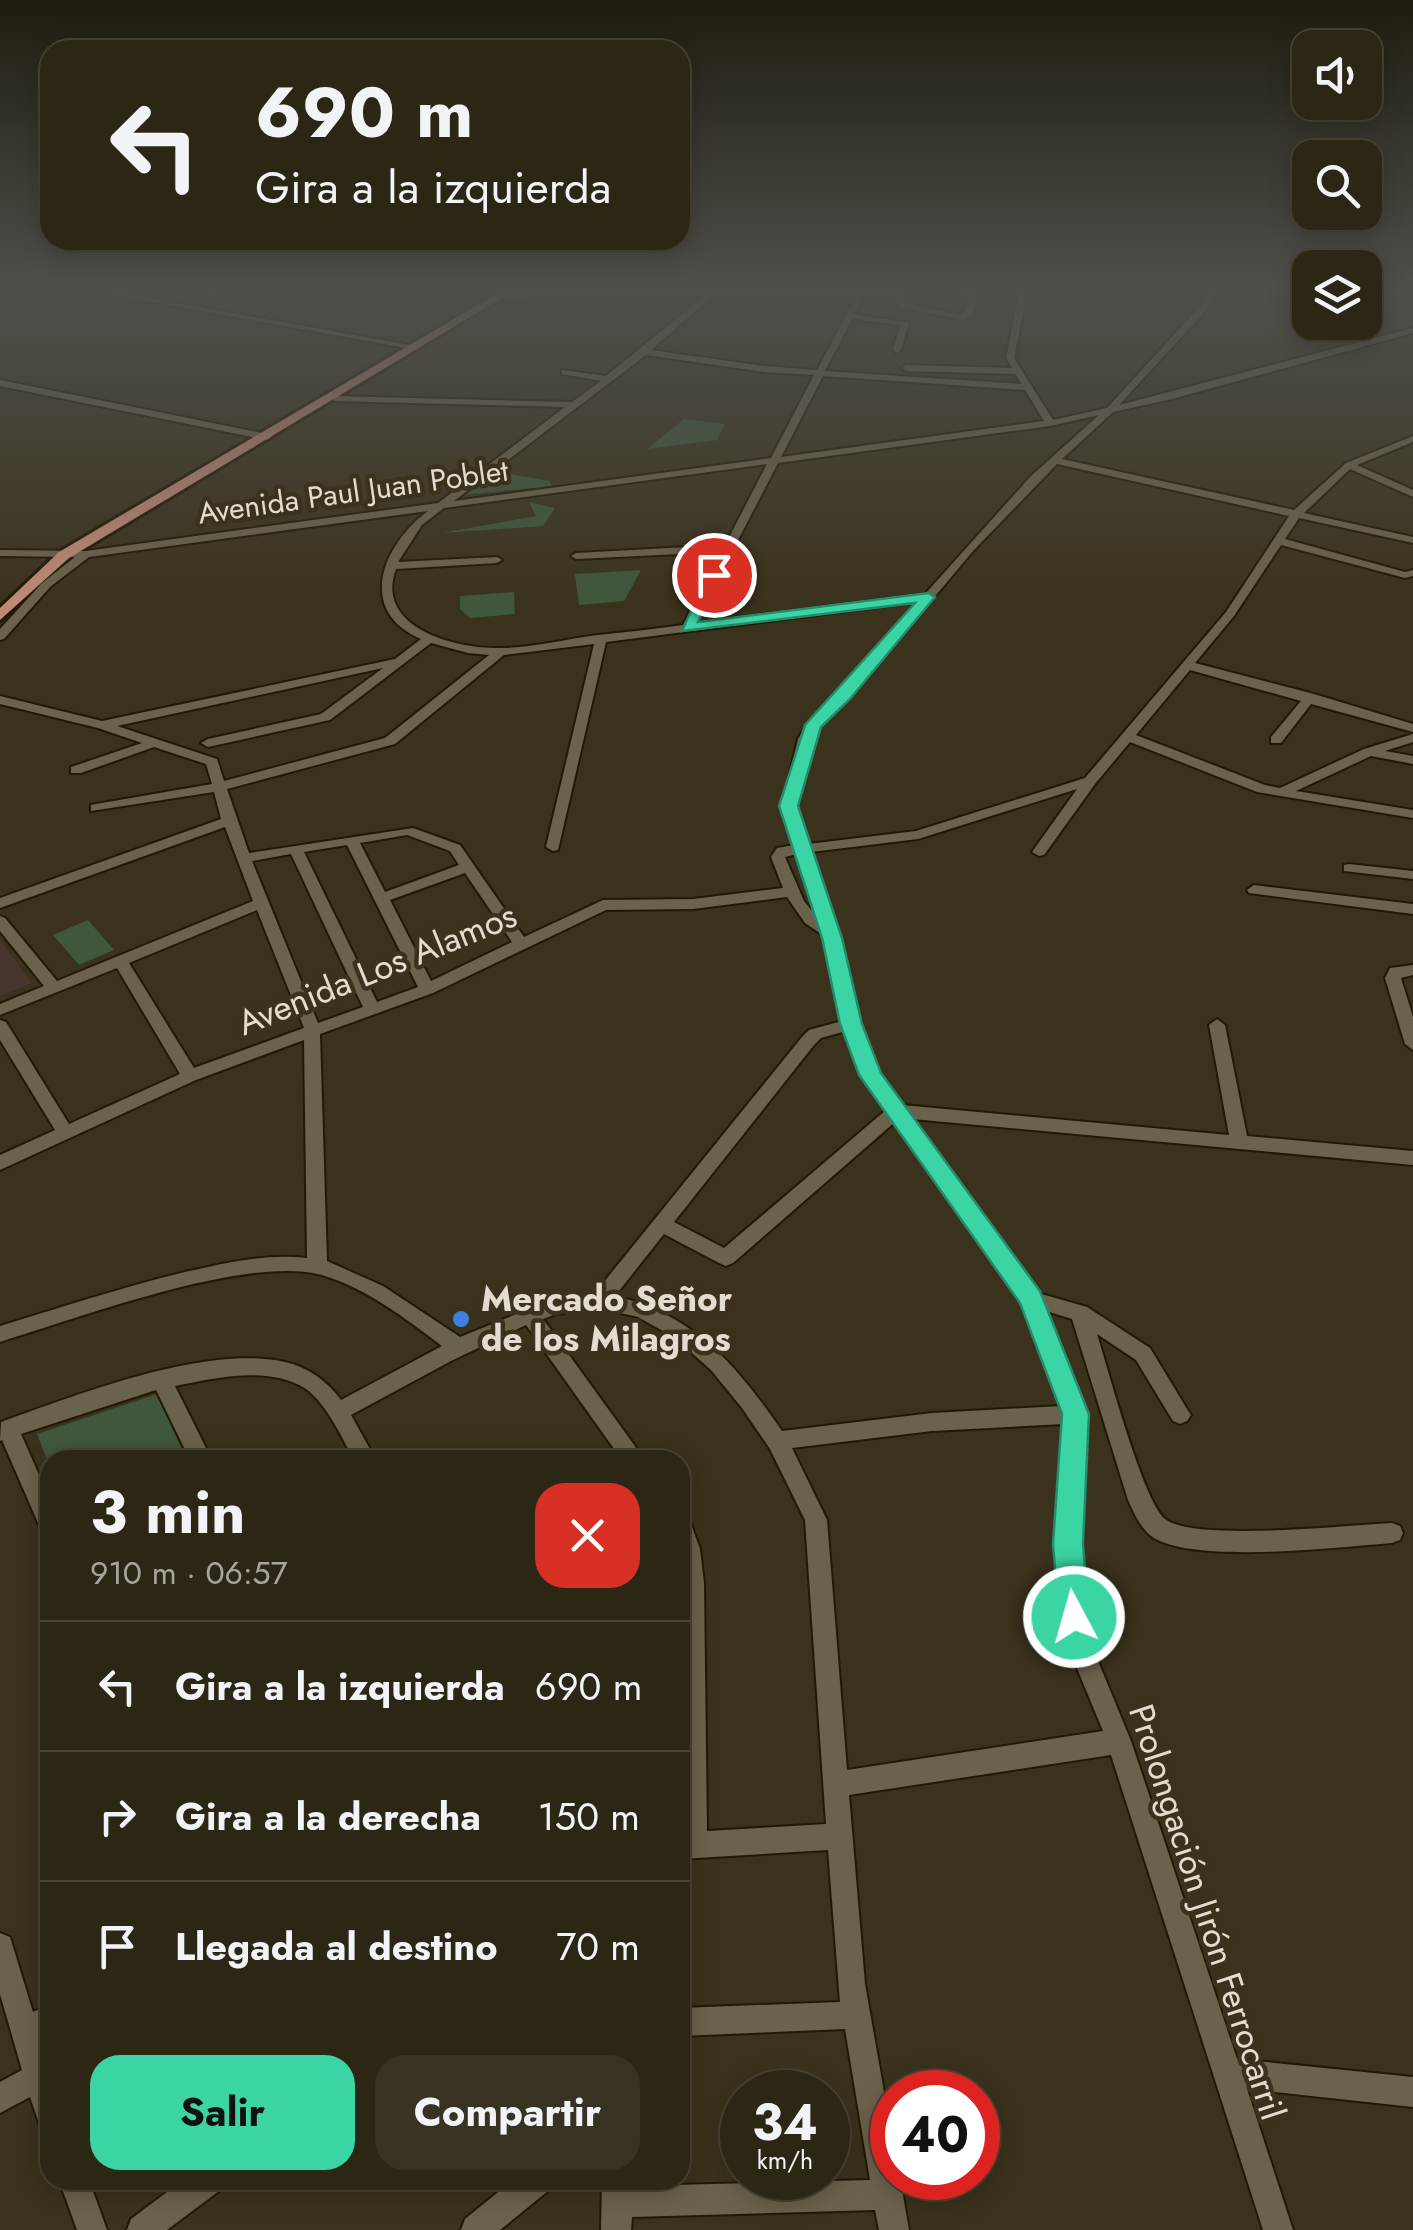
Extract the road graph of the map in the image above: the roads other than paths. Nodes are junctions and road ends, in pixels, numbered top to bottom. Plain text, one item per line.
1 (55, 394) edge
2 (340, 394) edge
3 (588, 394) edge
4 (807, 394) edge
5 (1032, 394) edge
6 (1117, 394) edge
7 (1180, 394) edge
8 (334, 398) junction
9 (574, 405) junction
10 (1093, 418) junction
11 (1050, 422) junction
12 (267, 437) junction
13 (1413, 439) edge
14 (773, 458) junction
15 (1054, 460) junction
16 (1349, 465) junction
17 (1413, 494) edge
18 (437, 507) junction
19 (1296, 515) junction
20 (1280, 540) junction
21 (1413, 540) edge
22 (727, 548) junction
23 (0, 553) edge
24 (86, 554) junction
25 (64, 555) junction
26 (576, 556) dead end
27 (497, 560) dead end
28 (390, 566) junction
29 (1413, 572) edge
30 (928, 597) junction
31 (0, 616) edge
32 (687, 628) junction
33 (0, 636) edge
34 (429, 638) junction
35 (601, 638) junction
36 (500, 652) junction
37 (392, 662) junction
38 (1187, 665) junction
39 (1310, 696) junction
40 (0, 700) edge
41 (102, 725) junction
42 (1413, 728) edge
43 (1128, 736) junction
44 (1413, 738) edge
45 (1276, 740) dead end
46 (156, 742) junction
47 (208, 743) dead end
48 (1369, 752) junction
49 (1413, 760) edge
50 (76, 770) dead end
51 (1090, 781) junction
52 (219, 786) junction
53 (1280, 794) junction
54 (96, 808) dead end
55 (1413, 814) edge
56 (228, 821) junction
57 (352, 840) junction
58 (553, 847) dead end
59 (802, 847) junction
60 (296, 850) junction
61 (1039, 852) dead end
62 (242, 858) junction
63 (466, 867) junction
64 (1348, 868) dead end
65 (1413, 875) edge
66 (1254, 890) dead end
67 (791, 892) junction
68 (378, 900) junction
69 (0, 903) edge
70 (261, 904) junction
71 (1413, 909) edge
72 (0, 921) edge
73 (830, 932) junction
74 (522, 946) junction
75 (119, 959) junction
76 (1413, 970) edge
77 (53, 987) junction
78 (427, 989) junction
79 (372, 1009) junction
80 (0, 1010) edge
81 (851, 1024) junction
82 (0, 1026) edge
83 (1217, 1026) dead end
84 (312, 1028) junction
85 (1413, 1044) edge
86 (190, 1076) junction
87 (896, 1111) junction
88 (66, 1133) junction
89 (1238, 1142) junction
90 (1413, 1158) edge
91 (0, 1164) edge
92 (664, 1225) junction
93 (317, 1265) junction
94 (1031, 1299) junction
95 (599, 1302) junction
96 (1080, 1313) junction
97 (530, 1317) junction
98 (0, 1334) edge
99 (459, 1348) junction
100 (161, 1379) junction
101 (336, 1413) junction
102 (1076, 1414) junction
103 (1180, 1414) dead end
104 (4, 1430) edge
105 (777, 1440) junction
106 (196, 1450) edge
107 (359, 1450) edge
108 (627, 1450) edge
109 (40, 1504) edge
110 (1392, 1533) dead end
111 (690, 1560) edge
112 (690, 1688) edge
113 (1119, 1741) junction
114 (838, 1784) junction
115 (842, 1836) junction
116 (690, 1845) edge
117 (0, 1947) edge
118 (856, 2015) junction
119 (690, 2022) edge
120 (38, 2025) edge
121 (1226, 2072) junction
122 (36, 2078) junction
123 (40, 2089) edge
124 (1413, 2092) edge
125 (0, 2098) edge
126 (870, 2102) edge
127 (78, 2190) edge
128 (195, 2190) edge
129 (525, 2190) edge
130 (870, 2196) edge
131 (886, 2200) edge
132 (616, 2204) edge
133 (92, 2230) edge
134 (142, 2230) edge
135 (476, 2230) edge
136 (894, 2230) edge
137 (1278, 2230) edge

1 - 12 street
2 - 8 main road
3 - 9 street
4 - 14 street
5 - 11 street
6 - 10 street, Prolongación Jirón Ferrocarril
7 - 10 street, Avenida Paul Juan Poblet
8 - 9 street
8 - 12 main road
9 - 18 street
10 - 11 street, Avenida Paul Juan Poblet
10 - 15 street, Prolongación Jirón Ferrocarril
11 - 14 street, Avenida Paul Juan Poblet
12 - 25 main road
13 - 16 street
14 - 18 street, Avenida Paul Juan Poblet
14 - 22 street
15 - 19 street
15 - 30 street, Prolongación Jirón Ferrocarril
16 - 17 street
16 - 19 street
18 - 24 street, Avenida Paul Juan Poblet
18 - 28 street
19 - 20 street
19 - 21 street
20 - 29 street
20 - 38 street
22 - 26 street
22 - 32 street
23 - 25 street, Avenida Paul Juan Poblet
24 - 25 street, Avenida Paul Juan Poblet
24 - 33 street
25 - 31 main road
27 - 28 street
28 - 34 street
30 - 32 street
30 - 59 street, Prolongación Jirón Ferrocarril
32 - 35 street
34 - 36 street
34 - 37 street
35 - 36 street
35 - 58 street
36 - 52 street
37 - 41 street
37 - 47 street
38 - 39 street
38 - 43 street
39 - 42 street
39 - 45 street
40 - 41 street
41 - 46 street
43 - 51 street
43 - 53 street
44 - 48 street
46 - 50 street
46 - 52 street
48 - 49 street
48 - 53 street
51 - 59 street
51 - 61 street
52 - 54 street
52 - 56 street
53 - 55 street
56 - 62 street
56 - 69 street
57 - 60 street
57 - 63 street
57 - 68 street
59 - 67 street
59 - 73 street, Prolongación Jirón Ferrocarril
60 - 62 street
60 - 79 street
62 - 70 street
63 - 68 street
63 - 74 street
64 - 65 street
66 - 71 street
67 - 73 street
67 - 74 street, Avenida Los Alamos
68 - 78 street
70 - 75 street
70 - 84 street
72 - 77 street
73 - 81 street, Prolongación Jirón Ferrocarril
74 - 78 street, Avenida Los Alamos
75 - 77 street
75 - 86 street
76 - 85 street
77 - 80 street
78 - 79 street, Avenida Los Alamos
79 - 84 street, Avenida Los Alamos
81 - 87 street, Prolongación Jirón Ferrocarril
81 - 92 street
82 - 88 street
83 - 89 street
84 - 86 street, Avenida Los Alamos
84 - 93 street
86 - 88 street, Avenida Los Alamos
87 - 89 street
87 - 92 street
87 - 94 street, Prolongación Jirón Ferrocarril
88 - 91 street, Avenida Los Alamos
89 - 90 street
92 - 95 street
93 - 98 street
93 - 99 street
94 - 96 street
94 - 102 street, Prolongación Jirón Ferrocarril
95 - 97 street
95 - 105 street
96 - 103 street
96 - 110 street
97 - 99 street
97 - 108 street
99 - 101 street
100 - 101 street
100 - 104 street
100 - 106 street
101 - 107 street
102 - 105 street
102 - 113 street, Prolongación Jirón Ferrocarril
104 - 109 street
105 - 114 street
111 - 112 street
113 - 114 street
113 - 121 street, Prolongación Jirón Ferrocarril
114 - 115 street
115 - 116 street
115 - 118 street
117 - 120 street
118 - 119 street
118 - 126 street
120 - 122 street
121 - 124 street
121 - 137 street, Prolongación Jirón Ferrocarril
122 - 123 street
122 - 125 street
127 - 133 street
128 - 134 street
129 - 135 street
130 - 132 street
131 - 136 street

